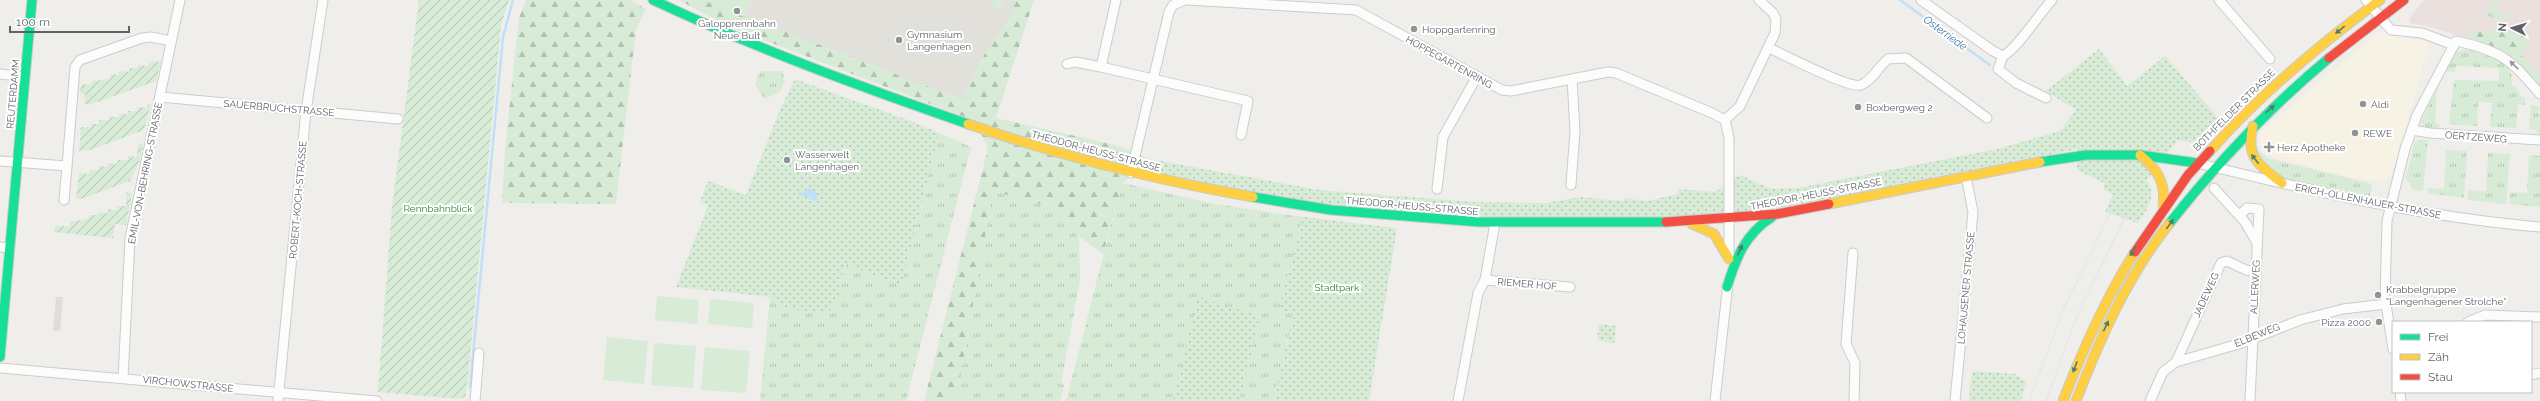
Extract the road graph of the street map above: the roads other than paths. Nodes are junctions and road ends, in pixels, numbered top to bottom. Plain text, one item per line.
1 (32, 0) edge
2 (180, 0) edge
3 (323, 0) edge
4 (653, 0) edge
5 (1116, 0) edge
6 (1186, 0) edge
7 (1759, 0) edge
8 (1921, 0) edge
9 (2052, 0) edge
10 (2219, 0) edge
11 (2380, 0) edge
12 (2404, 0) edge
13 (2368, 3) edge
14 (2379, 18) junction
15 (171, 41) junction
16 (2455, 43) junction
17 (1769, 48) junction
18 (2003, 56) junction
19 (2270, 59) dead end
20 (1067, 64) dead end
21 (1101, 66) junction
22 (0, 74) edge
23 (25, 77) junction
24 (1476, 78) junction
25 (1153, 79) junction
26 (1572, 79) junction
27 (2540, 94) edge
28 (160, 97) junction
29 (2046, 98) dead end
30 (306, 111) junction
31 (1987, 118) dead end
32 (398, 119) dead end
33 (1725, 120) junction
34 (2253, 125) junction
35 (2412, 130) junction
36 (1241, 135) dead end
37 (2540, 140) edge
38 (2140, 155) junction
39 (0, 161) edge
40 (18, 161) junction
41 (2197, 164) junction
42 (67, 166) junction
43 (2213, 167) junction
44 (1131, 173) junction
45 (1966, 176) junction
46 (2282, 183) junction
47 (1571, 185) dead end
48 (2214, 188) dead end
49 (1437, 189) dead end
50 (64, 200) dead end
51 (2390, 208) junction
52 (2162, 209) junction
53 (1777, 214) junction
54 (2240, 215) junction
55 (1730, 220) junction
56 (1686, 222) junction
57 (1495, 223) junction
58 (2540, 227) edge
59 (2257, 245) junction
60 (0, 247) edge
61 (10, 248) junction
62 (1853, 254) dead end
63 (1729, 259) junction
64 (2256, 272) junction
65 (1485, 280) junction
66 (1570, 287) dead end
67 (1727, 287) junction
68 (2386, 304) junction
69 (2540, 317) edge
70 (2470, 321) edge
71 (2253, 338) junction
72 (2392, 343) edge
73 (479, 353) dead end
74 (0, 357) edge
75 (2176, 362) junction
76 (0, 368) edge
77 (123, 378) junction
78 (279, 397) edge
79 (377, 401) edge
80 (475, 401) edge
81 (1458, 401) edge
82 (1715, 401) edge
83 (1854, 401) edge
84 (1955, 401) edge
85 (2063, 401) edge
86 (2076, 401) edge
87 (2150, 401) edge
88 (2250, 401) edge

1 - 23 street, REUTERDAMM
2 - 15 street, EMIL-VON-BEHRING-STRASSE
3 - 30 street, ROBERT-KOCH-STRASSE
4 - 44 street, THEODOR-HEUSS-STRASSE
5 - 21 street
6 - 24 street, HOPPEGARTENRING
6 - 25 street, HOPPEGARTENRING
7 - 17 street
8 - 18 street
9 - 18 street
10 - 19 street
11 - 13 street, BOTHFELDER STRASSE
12 - 14 street
13 - 14 street
13 -> 41 street, BOTHFELDER STRASSE
14 - 16 street
34 -> 14 street
15 - 28 street, EMIL-VON-BEHRING-STRASSE
15 - 42 street
27 -> 16 street
16 - 35 street
17 - 31 street
17 - 33 street
18 - 29 street
20 - 21 street
21 - 25 street
22 - 23 street
23 - 40 street, REUTERDAMM
24 - 26 street, HOPPEGARTENRING
24 - 49 street
25 - 36 street
25 - 44 street, HOPPEGARTENRING
26 - 33 street, HOPPEGARTENRING
26 - 47 street
28 - 30 street, SAUERBRUCHSTRASSE
28 - 77 street, EMIL-VON-BEHRING-STRASSE
30 - 32 street, SAUERBRUCHSTRASSE
30 - 78 street, ROBERT-KOCH-STRASSE
33 - 55 street
34 - 43 street
46 -> 34 street
35 - 37 street, OERTZEWEG
35 - 51 street
38 - 41 street, THEODOR-HEUSS-STRASSE
38 - 45 street, THEODOR-HEUSS-STRASSE
38 - 52 street
39 - 40 street
40 - 42 street
40 - 61 street, REUTERDAMM
41 - 43 street, ERICH-OLLENHAUER-STRASSE
41 - 52 street, BOTHFELDER STRASSE
42 - 50 street
43 - 46 street, ERICH-OLLENHAUER-STRASSE
86 -> 43 street
44 - 57 street, THEODOR-HEUSS-STRASSE
45 - 53 street, THEODOR-HEUSS-STRASSE
45 - 84 street, LOHAUSENER STRASSE
46 - 51 street, ERICH-OLLENHAUER-STRASSE
48 - 54 street
51 - 58 street, ERICH-OLLENHAUER-STRASSE
51 - 68 street
52 -> 85 street, BOTHFELDER STRASSE
53 - 55 street, THEODOR-HEUSS-STRASSE
67 -> 53 street
54 - 59 street
54 - 59 street, ALLERWEG
55 - 56 street, THEODOR-HEUSS-STRASSE
55 - 63 street
56 - 57 street, THEODOR-HEUSS-STRASSE
56 - 63 street
57 - 65 street
59 - 64 street, ALLERWEG
60 - 61 street
61 - 74 street, REUTERDAMM
62 - 83 street
63 - 67 street
64 - 71 street, ALLERWEG
64 - 75 street, JADEWEG
65 - 66 street, RIEMER HOF
65 - 81 street
67 - 82 street
68 - 71 street, ELBEWEG
68 - 72 street
69 - 70 street
71 - 75 street, ELBEWEG
71 - 88 street, ALLERWEG
73 - 80 street
75 - 87 street, ELBEWEG
76 - 77 street, VIRCHOWSTRASSE
77 - 78 street, VIRCHOWSTRASSE
78 - 79 street, VIRCHOWSTRASSE

